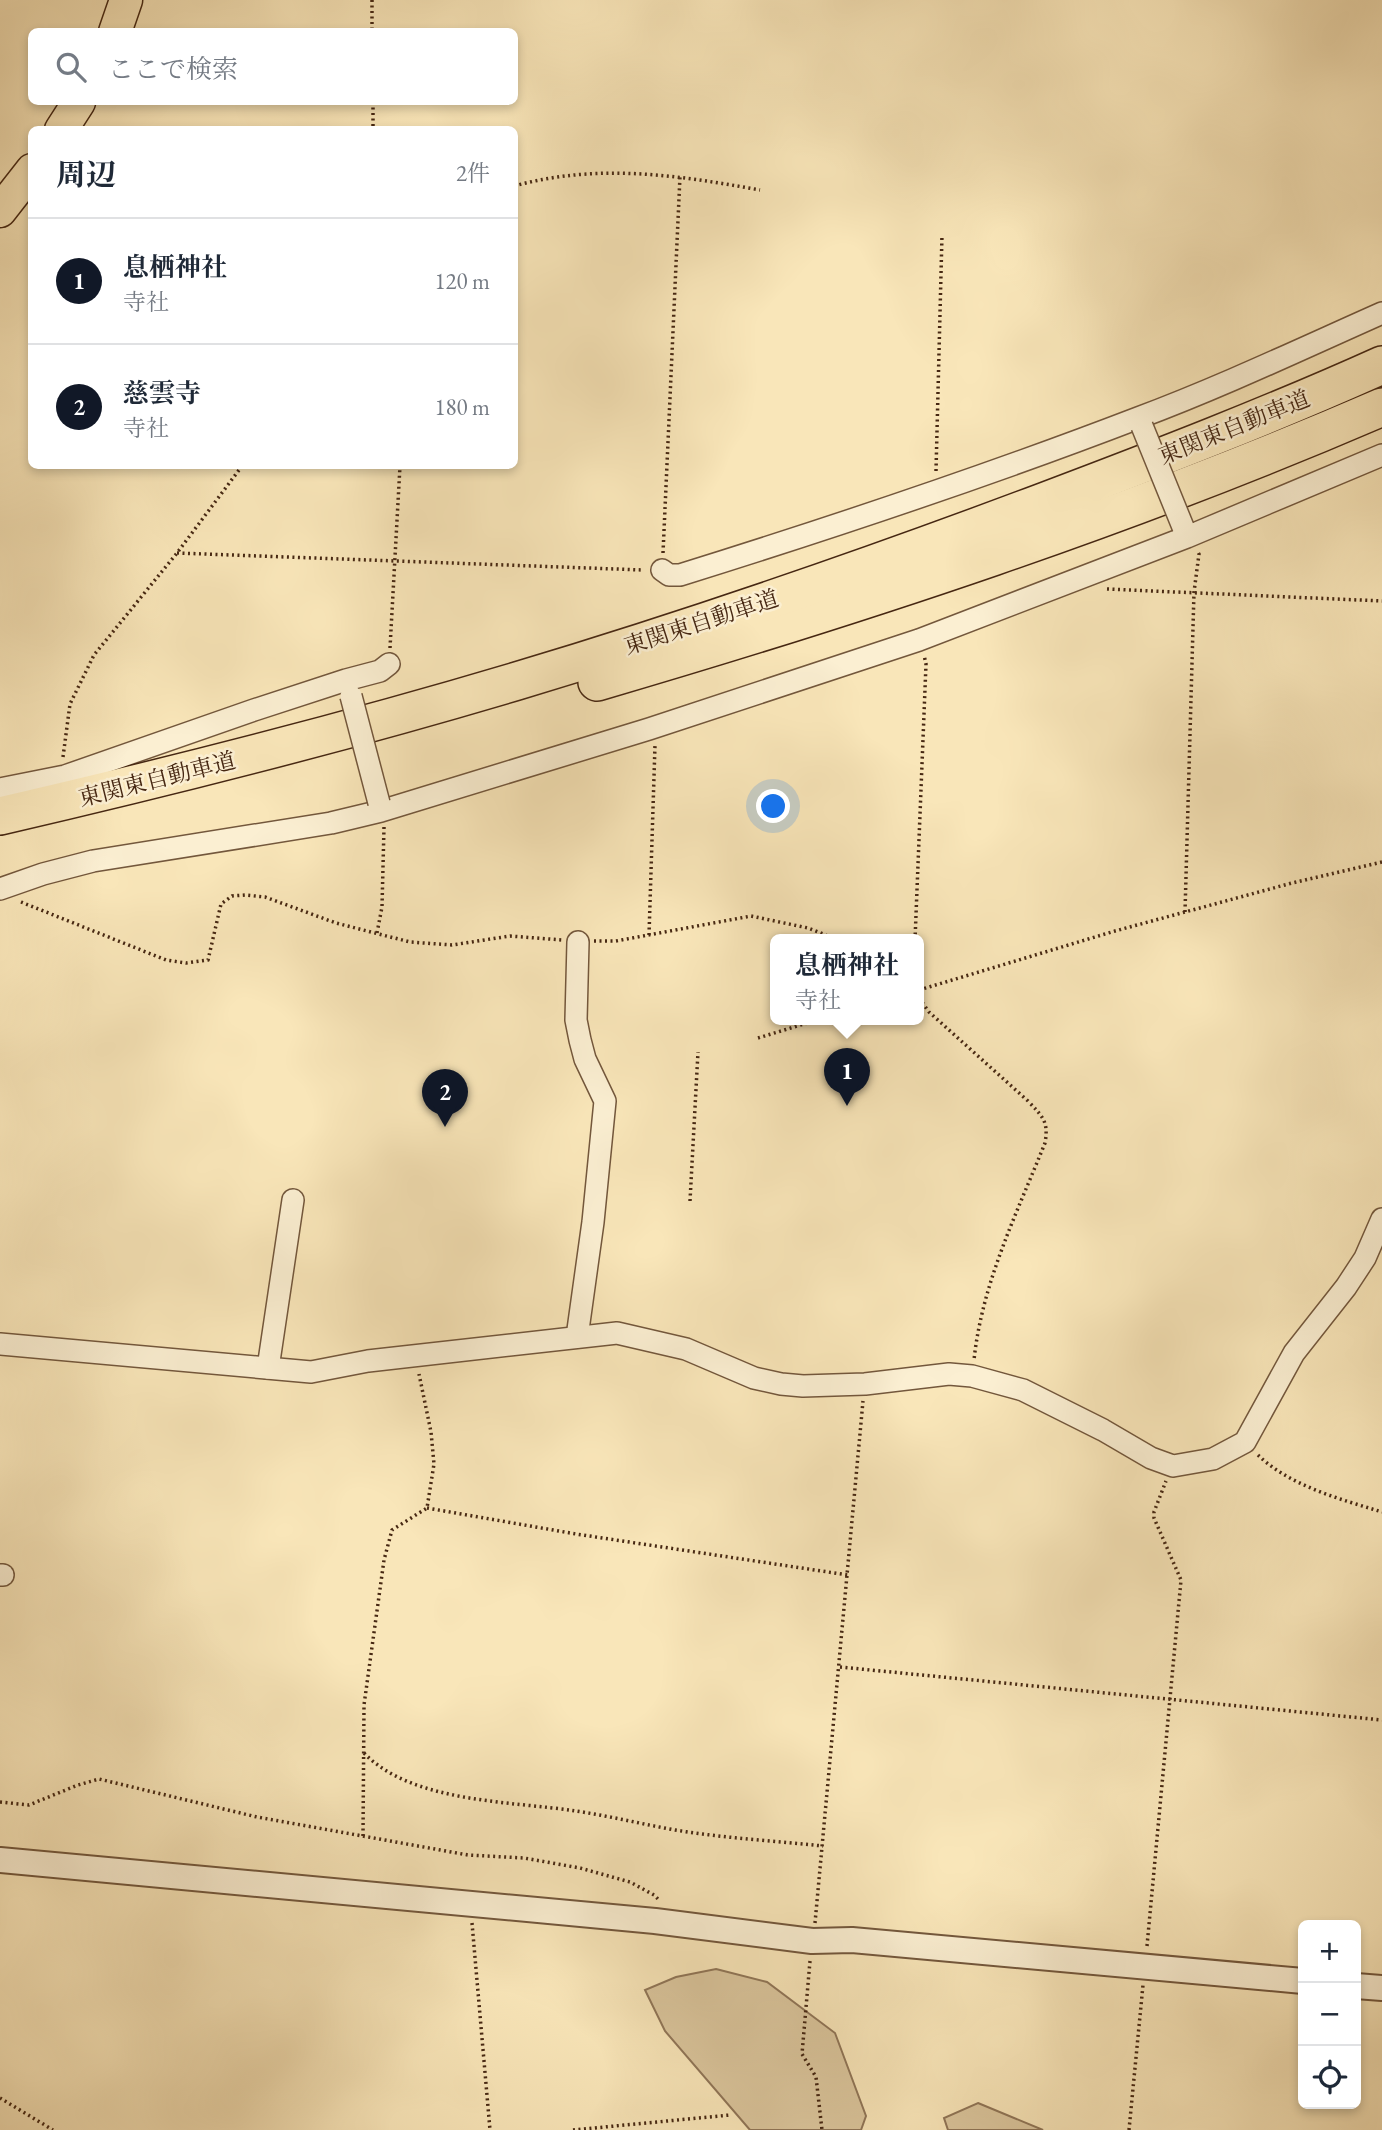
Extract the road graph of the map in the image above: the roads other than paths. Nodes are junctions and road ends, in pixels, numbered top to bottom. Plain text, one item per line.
1 (126, 0) edge
2 (116, 28) edge
3 (77, 105) edge
4 (64, 126) edge
5 (28, 175) edge
6 (0, 211) edge
7 (1382, 313) edge
8 (1382, 365) edge
9 (1382, 407) edge
10 (1141, 422) junction
11 (1382, 455) edge
12 (1185, 532) junction
13 (662, 570) road end
14 (389, 664) road end
15 (348, 688) junction
16 (0, 789) edge
17 (380, 807) junction
18 (0, 816) edge
19 (0, 828) edge
20 (3, 896) edge
21 (578, 942) road end
22 (293, 1200) dead end
23 (1382, 1219) edge
24 (577, 1337) junction
25 (0, 1344) edge
26 (268, 1368) junction
27 (0, 1860) edge
28 (1298, 1981) edge
29 (1361, 1986) edge
30 (1382, 1988) edge

1 - 2 main road
3 - 4 main road
5 - 6 main road
7 - 10 street
8 - 18 highway, 東関東自動車道
9 - 19 highway, 東関東自動車道
10 - 12 street, bridge
10 - 13 street
11 - 12 street
12 - 17 street
14 - 15 street
15 - 16 street
15 - 17 street, bridge
17 - 20 street
21 - 24 street
22 - 26 street
23 - 24 street
24 - 26 street
25 - 26 street
27 - 28 street
29 - 30 street

